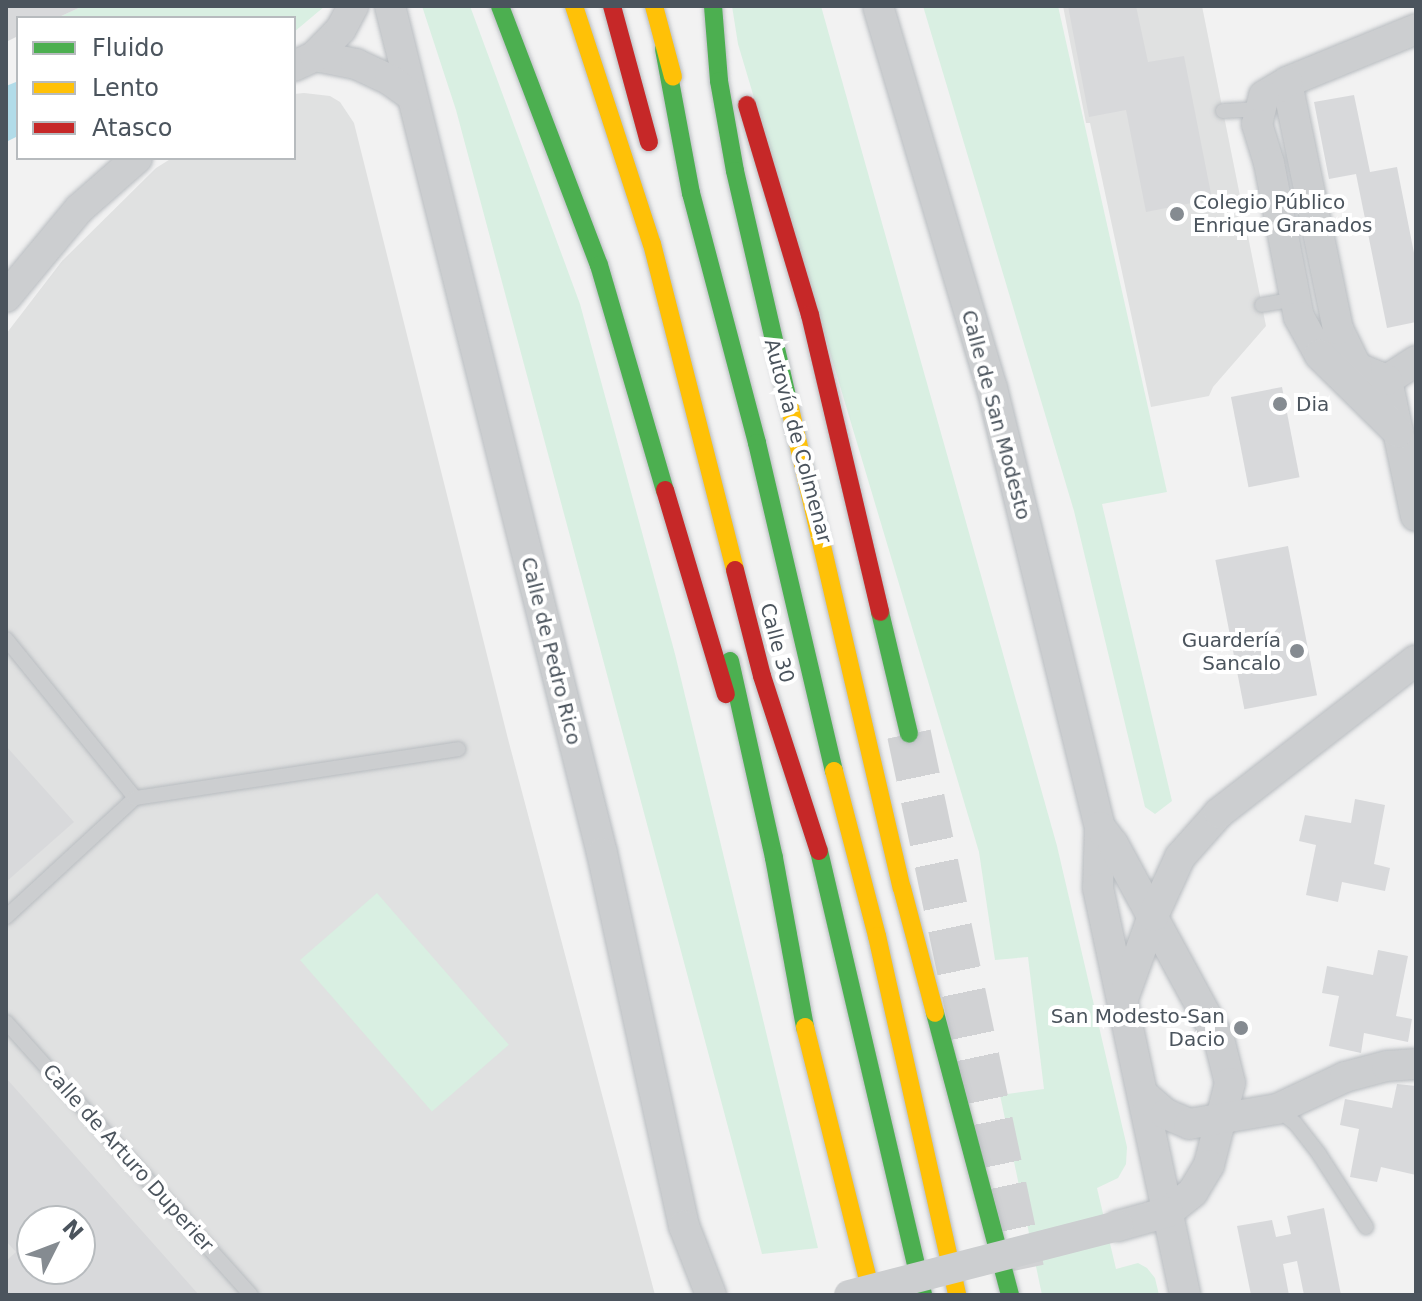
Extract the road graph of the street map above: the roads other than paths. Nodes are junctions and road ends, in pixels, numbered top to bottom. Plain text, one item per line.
1 (353, 6) edge
2 (390, 6) edge
3 (500, 6) edge
4 (574, 6) edge
5 (612, 6) edge
6 (654, 6) edge
7 (713, 6) edge
8 (722, 6) edge
9 (878, 6) edge
10 (1416, 29) edge
11 (664, 49) junction
12 (304, 61) edge
13 (1287, 82) junction
14 (412, 96) junction
15 (1261, 109) junction
16 (1223, 111) dead end
17 (135, 160) edge
18 (654, 160) dead end
19 (6, 297) edge
20 (1296, 299) junction
21 (1262, 305) dead end
22 (1416, 361) edge
23 (1387, 380) junction
24 (1398, 432) junction
25 (788, 489) dead end
26 (1416, 516) edge
27 (796, 520) dead end
28 (702, 548) dead end
29 (6, 639) edge
30 (776, 654) dead end
31 (1416, 660) edge
32 (909, 734) tunnel mouth
33 (458, 749) dead end
34 (135, 798) junction
35 (1100, 827) junction
36 (818, 848) junction
37 (774, 858) junction
38 (902, 888) junction
39 (1153, 916) junction
40 (6, 917) edge
41 (1124, 996) junction
42 (6, 1022) edge
43 (1416, 1064) edge
44 (1145, 1096) junction
45 (1277, 1109) junction
46 (1224, 1117) junction
47 (1168, 1212) junction
48 (1118, 1226) junction
49 (1366, 1227) dead end
50 (1177, 1257) junction
51 (251, 1295) edge
52 (711, 1295) edge
53 (849, 1295) edge
54 (872, 1295) edge
55 (923, 1295) edge
56 (957, 1295) edge
57 (1010, 1295) edge
58 (1185, 1295) edge

1 - 12 street
2 - 14 street, Calle de Pedro Rico
3 - 37 highway
4 - 36 highway, Calle 30
5 - 18 highway
6 - 11 highway, Autovía de Colmenar
7 - 38 highway
8 - 32 highway
9 - 35 street, Calle de San Modesto
10 - 13 street
11 - 25 highway, Autovía de Colmenar
11 - 56 highway
12 - 14 street
13 - 15 street
13 - 23 street
14 - 52 street, Calle de Pedro Rico
15 - 16 lane
15 - 20 street
17 - 19 street
20 - 21 lane
20 - 24 street
22 - 23 street
23 - 24 street
24 - 26 street
27 - 38 highway, Autovía de Colmenar
28 - 37 highway
29 - 34 lane
30 - 36 highway
31 - 39 street
33 - 34 lane
34 - 40 lane
35 - 39 street, Calle de San Modesto
35 - 41 street, Calle de San Modesto
36 - 55 highway, Calle 30
37 - 54 highway
38 - 57 highway
39 - 41 street
39 - 46 street, Calle de San Modesto
41 - 44 street, Calle de San Modesto
42 - 51 lane, Calle de Arturo Duperier
43 - 45 street
44 - 46 street
44 - 47 street, Calle de San Modesto
45 - 46 street
45 - 49 lane
46 - 47 street, Calle de San Modesto
47 - 48 street
47 - 50 street, Calle de San Modesto
48 - 50 street
48 - 53 street, bridge
50 - 58 street, Calle de San Modesto

